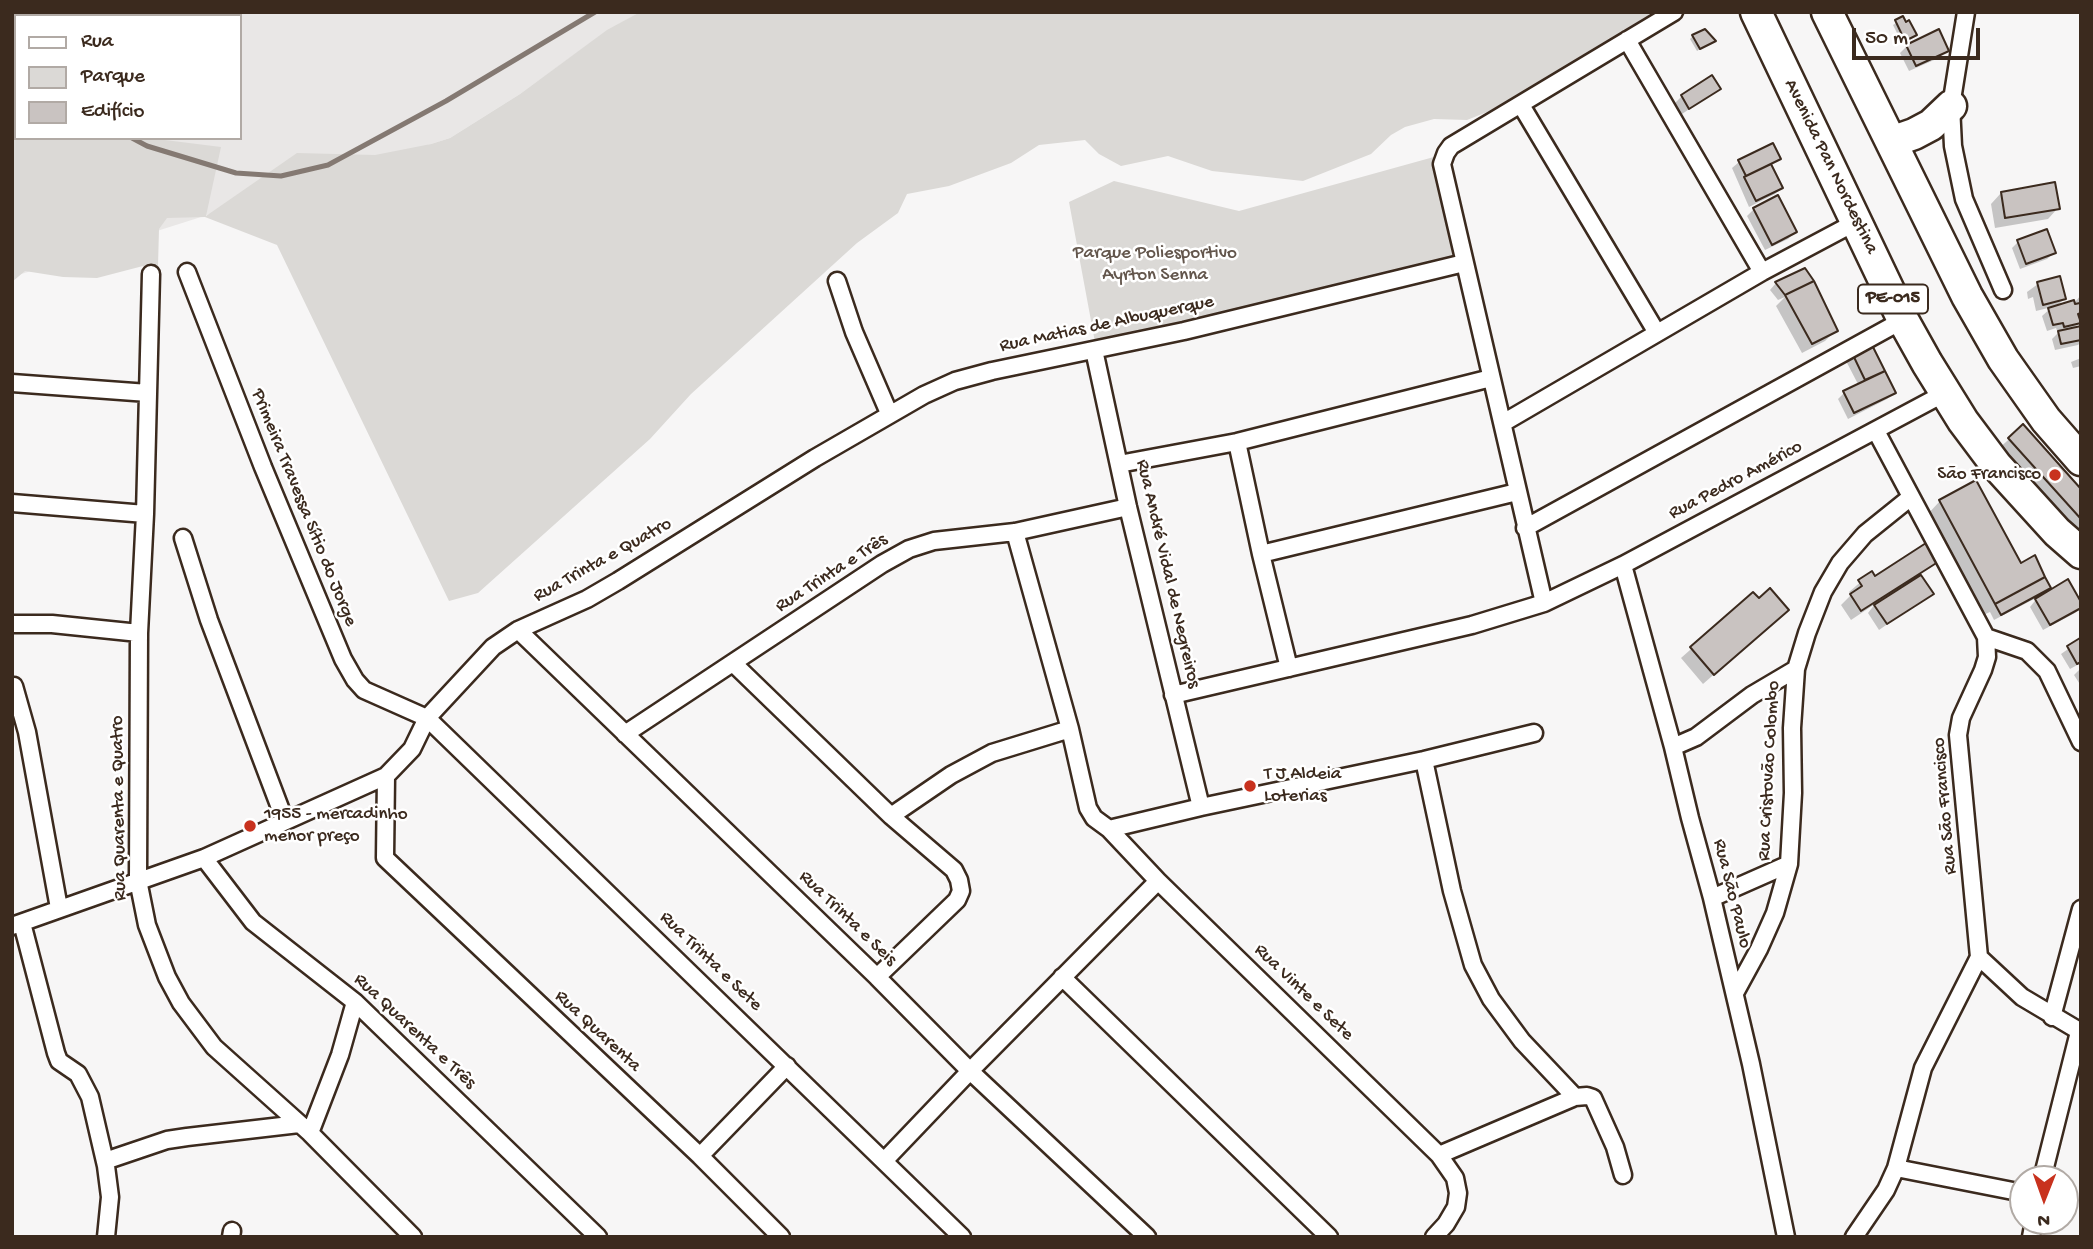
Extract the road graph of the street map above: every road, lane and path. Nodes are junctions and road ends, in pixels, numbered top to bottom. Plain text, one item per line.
1 (1674, 12) edge
2 (1756, 12) edge
3 (1827, 12) edge
4 (1966, 12) edge
5 (1627, 40) junction
6 (1521, 105) junction
7 (1951, 106) junction
8 (1891, 142) junction
9 (1856, 222) junction
10 (1464, 263) junction
11 (187, 272) dead end
12 (1762, 272) junction
13 (151, 274) dead end
14 (837, 281) dead end
15 (2003, 290) dead end
16 (1903, 320) junction
17 (1657, 333) junction
18 (1094, 350) junction
19 (1492, 378) junction
20 (12, 383) edge
21 (148, 393) junction
22 (1945, 393) junction
23 (889, 413) junction
24 (1503, 423) junction
25 (1876, 431) junction
26 (1237, 442) junction
27 (815, 458) joint
28 (2081, 460) edge
29 (1119, 464) junction
30 (1517, 492) junction
31 (1911, 496) junction
32 (12, 503) edge
33 (1128, 507) junction
34 (145, 514) junction
35 (1525, 528) junction
36 (1015, 532) junction
37 (183, 538) dead end
38 (2081, 553) edge
39 (1261, 554) junction
40 (1623, 565) junction
41 (1544, 603) junction
42 (12, 624) edge
43 (518, 630) junction
44 (139, 632) junction
45 (1986, 636) junction
46 (733, 663) junction
47 (1289, 668) junction
48 (1796, 669) junction
49 (14, 686) edge
50 (1173, 695) junction
51 (427, 718) junction
52 (1070, 729) junction
53 (1534, 733) dead end
54 (625, 734) junction
55 (2081, 742) edge
56 (1674, 747) junction
57 (1424, 760) junction
58 (386, 776) junction
59 (1201, 807) junction
60 (891, 816) junction
61 (285, 821) junction
62 (1109, 830) junction
63 (204, 858) junction
64 (1789, 864) junction
65 (138, 880) junction
66 (1158, 881) junction
67 (1712, 898) junction
68 (58, 908) junction
69 (2081, 908) edge
70 (17, 924) edge
71 (1979, 957) junction
72 (877, 976) junction
73 (1062, 977) junction
74 (1735, 993) junction
75 (355, 1002) junction
76 (2052, 1017) junction
77 (2080, 1032) edge
78 (787, 1066) junction
79 (970, 1070) junction
80 (1575, 1097) junction
81 (304, 1128) junction
82 (1439, 1155) junction
83 (700, 1156) junction
84 (104, 1160) junction
85 (885, 1160) junction
86 (2046, 1165) edge
87 (1896, 1168) junction
88 (1623, 1175) dead end
89 (2009, 1190) edge
90 (106, 1237) edge
91 (413, 1237) edge
92 (598, 1237) edge
93 (781, 1237) edge
94 (962, 1237) edge
95 (1147, 1237) edge
96 (1329, 1237) edge
97 (1434, 1237) edge
98 (1786, 1237) edge
99 (1854, 1237) edge

1 - 5 street
2 - 9 highway, Avenida Pan Nordestina / PE-015
3 - 8 highway
4 - 7 street
5 - 6 street
5 - 12 street
6 - 10 street
6 - 17 street
7 - 8 highway
7 - 15 street
8 - 28 highway
9 - 12 street
9 - 16 highway, Avenida Pan Nordestina / PE-015
10 - 18 street, Rua Matias de Albuquerque
10 - 19 street
11 - 51 street, Primeira Travessa Sítio do Jorge
12 - 17 street
13 - 21 street, Rua Quarenta e Quatro
14 - 23 street
16 - 22 highway, Avenida Pan Nordestina / PE-015
16 - 35 street
17 - 24 street
18 - 23 street, Rua Matias de Albuquerque
18 - 29 street, Rua André Vidal de Negreiros
19 - 24 street
19 - 26 street
20 - 21 street
21 - 34 street, Rua Quarenta e Quatro
22 - 25 street, Rua Pedro Américo
22 - 38 highway, Avenida Pan Nordestina / PE-015
23 - 27 street, Rua Matias de Albuquerque
24 - 30 street
25 - 31 street
25 - 40 street, Rua Pedro Américo
26 - 29 street
26 - 39 street
27 - 43 street, Rua Trinta e Quatro
29 - 33 street, Rua André Vidal de Negreiros
30 - 35 street
30 - 39 street
31 - 45 street
31 - 48 street, Rua Cristovão Colombo
32 - 34 street
33 - 36 street, Rua Trinta e Três
33 - 50 street, Rua André Vidal de Negreiros
34 - 44 street, Rua Quarenta e Quatro
35 - 41 street
36 - 46 street, Rua Trinta e Três
36 - 52 street, Rua Vinte e Sete
37 - 61 street
39 - 47 street
40 - 41 street, Rua Pedro Américo
40 - 56 street, Rua São Paulo
41 - 47 street, Rua Pedro Américo
42 - 44 street
43 - 51 street, Rua Trinta e Quatro
43 - 54 street, Rua Trinta e Seis
44 - 65 street, Rua Quarenta e Quatro
45 - 55 street
45 - 71 street, Rua São Francisco
46 - 54 street, Rua Trinta e Três
46 - 60 street
47 - 50 street, Rua Pedro Américo
48 - 56 street
48 - 64 street, Rua Cristovão Colombo
49 - 68 street
50 - 59 street, Rua André Vidal de Negreiros
51 - 58 street, Rua Trinta e Quatro
51 - 78 street, Rua Trinta e Sete
52 - 60 street
52 - 62 street, Rua Vinte e Sete
53 - 57 street
54 - 72 street, Rua Trinta e Seis
56 - 67 street, Rua São Paulo
57 - 59 street
57 - 80 street
58 - 61 street
58 - 83 street, Rua Quarenta
59 - 62 street
60 - 72 street
61 - 63 street
62 - 66 street, Rua Vinte e Sete
63 - 65 street
63 - 75 street, Rua Quarenta e Três
64 - 67 street
64 - 74 street, Rua Cristovão Colombo
65 - 68 street
65 - 81 street, Rua Quarenta e Quatro
66 - 73 street
66 - 82 street, Rua Vinte e Sete
67 - 74 street, Rua São Paulo
68 - 70 street
69 - 76 street
70 - 84 street
71 - 76 street
71 - 87 street
72 - 79 street, Rua Trinta e Seis
73 - 79 street
73 - 96 street
74 - 98 street, Rua São Paulo
75 - 81 street
75 - 92 street, Rua Quarenta e Três
76 - 77 street
77 - 86 street
78 - 83 street
78 - 85 street, Rua Trinta e Sete
79 - 85 street
79 - 95 street, Rua Trinta e Seis
80 - 82 street
80 - 88 street
81 - 84 street
81 - 91 street, Rua Quarenta e Quatro
82 - 97 street, Rua Vinte e Sete
83 - 93 street, Rua Quarenta
84 - 90 street
85 - 94 street, Rua Trinta e Sete
87 - 89 street
87 - 99 street

